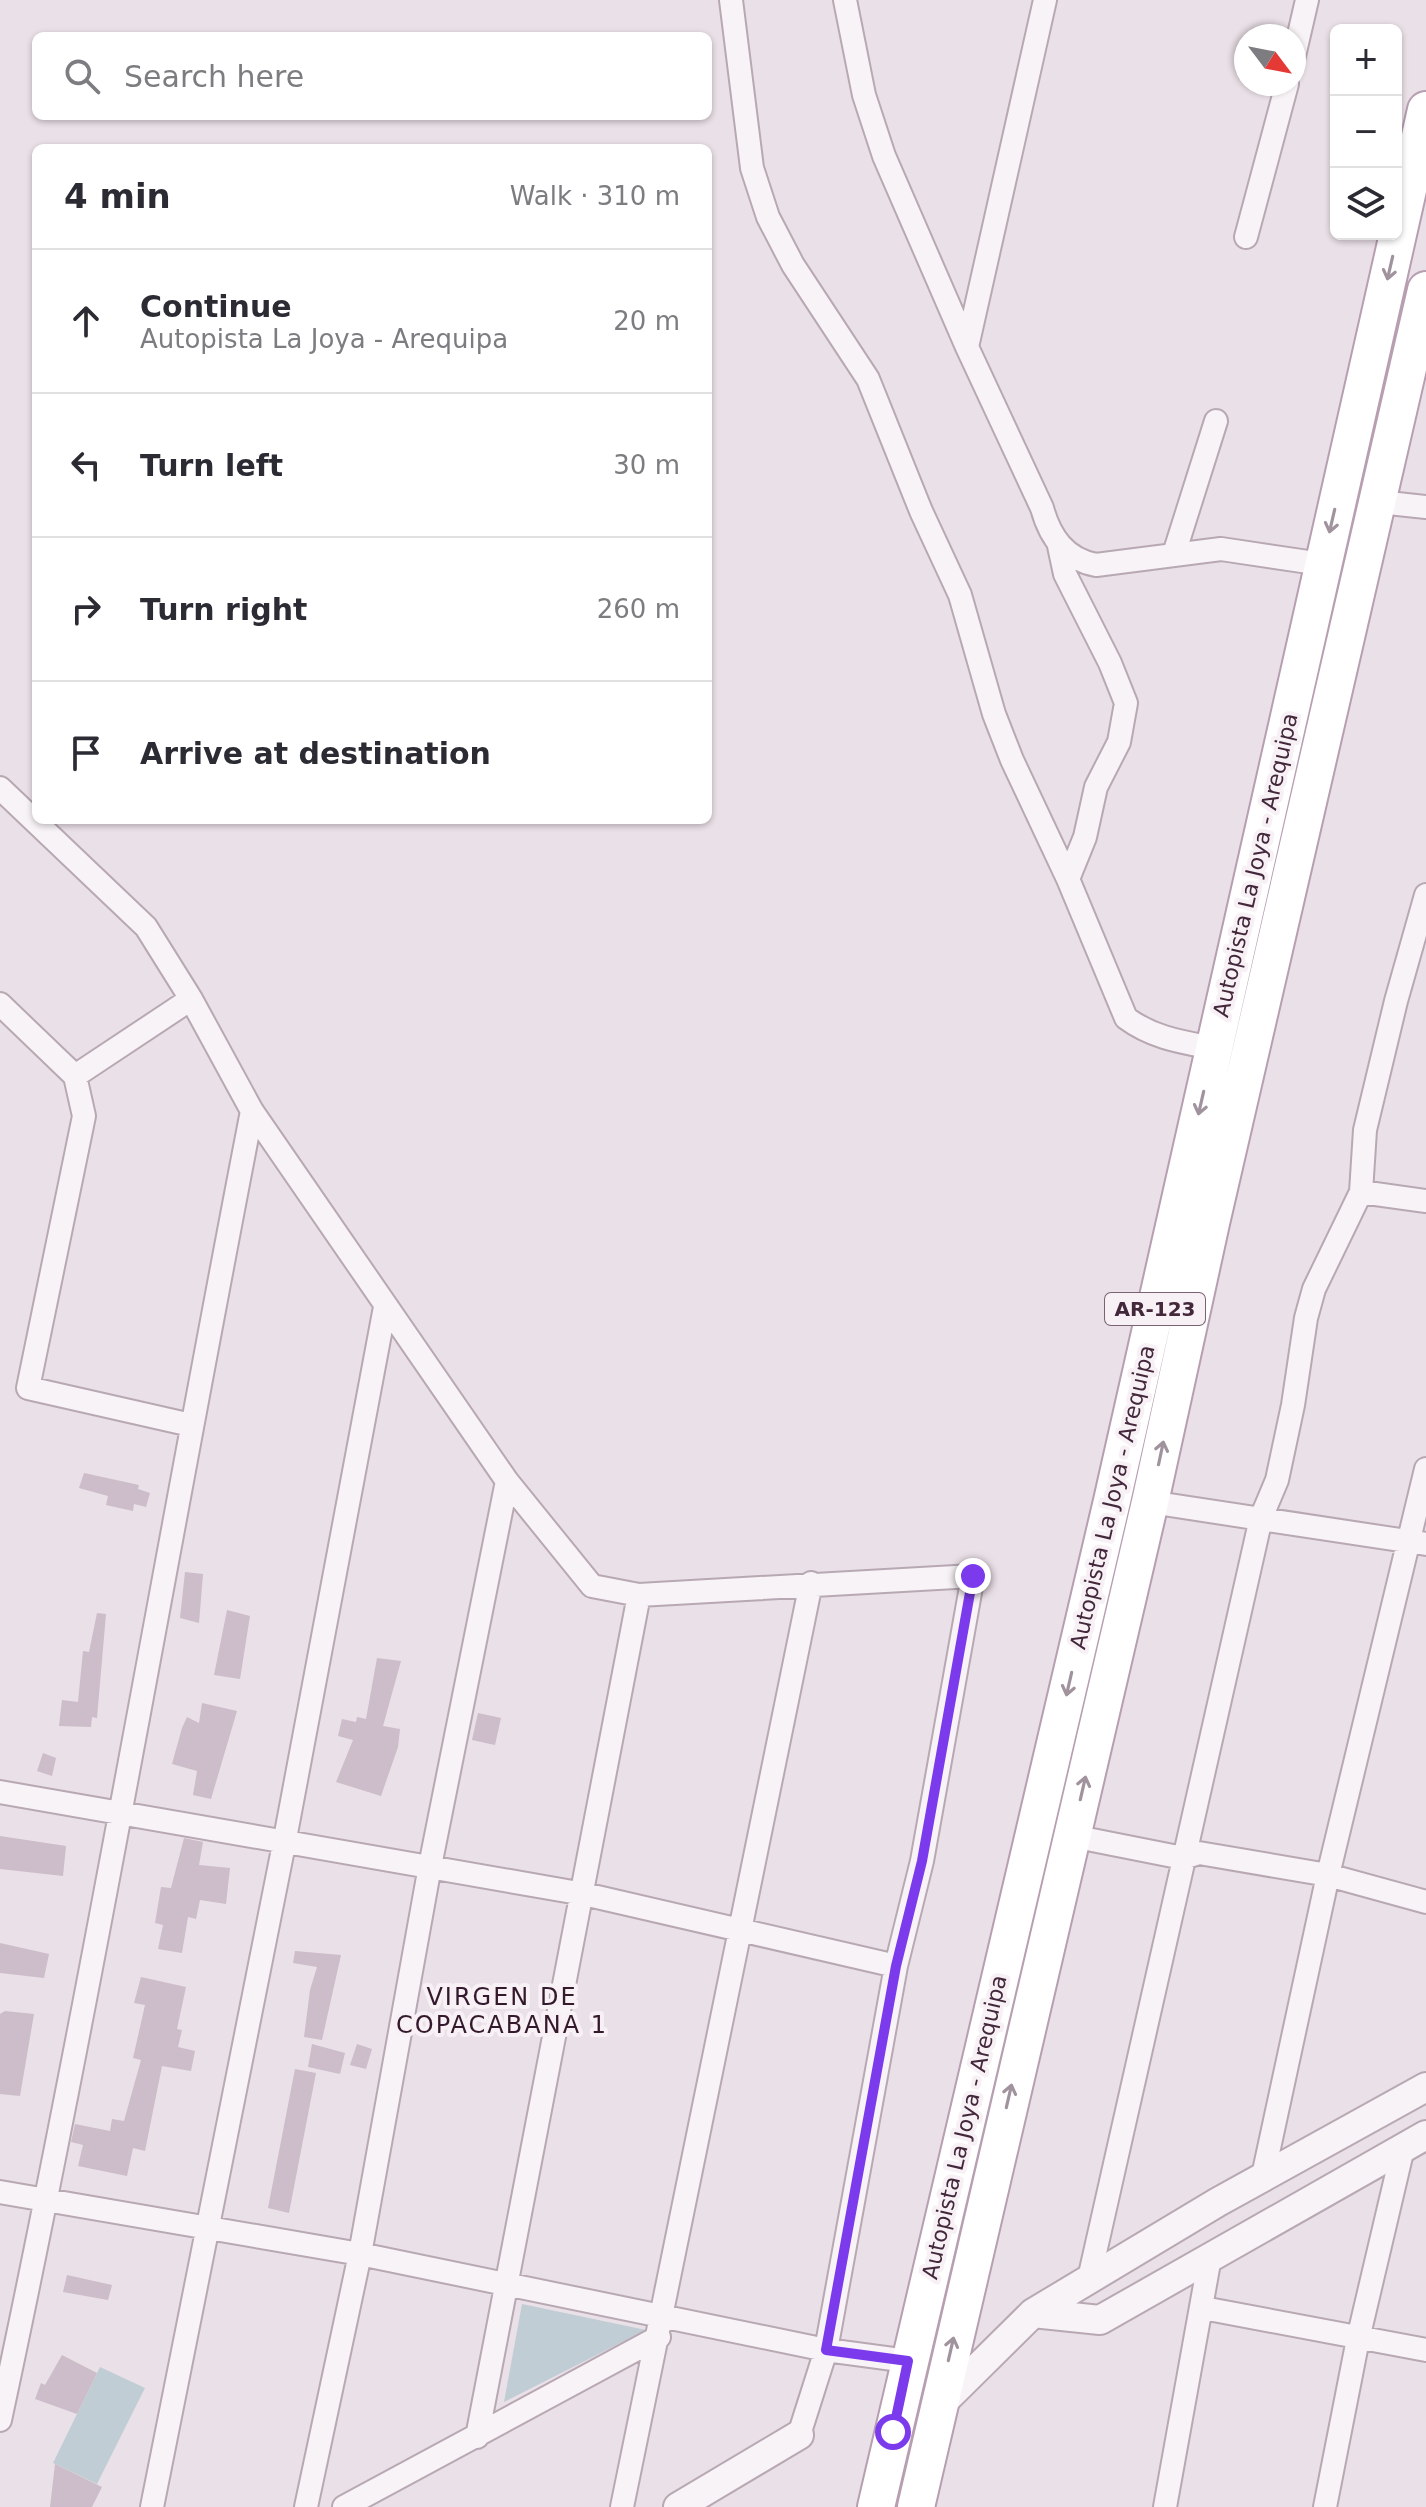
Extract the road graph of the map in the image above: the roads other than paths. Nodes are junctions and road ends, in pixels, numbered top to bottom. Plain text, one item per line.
1 (731, 0) edge
2 (845, 0) edge
3 (863, 0) edge
4 (1045, 0) edge
5 (1307, 0) edge
6 (1301, 24) edge
7 (854, 31) junction
8 (1284, 96) edge
9 (1426, 110) edge
10 (1246, 237) dead end
11 (1426, 290) edge
12 (967, 347) junction
13 (1216, 421) dead end
14 (1379, 502) junction
15 (1426, 507) edge
16 (1059, 546) junction
17 (1174, 554) junction
18 (1322, 564) junction
19 (0, 788) edge
20 (32, 818) edge
21 (38, 824) edge
22 (1068, 879) junction
23 (1426, 895) edge
24 (191, 999) junction
25 (0, 1004) edge
26 (1213, 1048) junction
27 (75, 1076) junction
28 (252, 1111) junction
29 (1361, 1192) junction
30 (1426, 1201) edge
31 (385, 1307) junction
32 (191, 1425) junction
33 (1426, 1469) edge
34 (507, 1481) junction
35 (1150, 1502) junction
36 (1261, 1518) junction
37 (1417, 1542) edge
38 (811, 1583) junction
39 (639, 1595) junction
40 (0, 1792) edge
41 (122, 1814) junction
42 (1072, 1836) junction
43 (284, 1844) junction
44 (1183, 1858) junction
45 (430, 1866) junction
46 (1328, 1875) junction
47 (584, 1894) junction
48 (1426, 1902) edge
49 (740, 1927) junction
50 (896, 1966) junction
51 (1426, 2087) edge
52 (1414, 2141) edge
53 (1263, 2176) junction
54 (0, 2192) edge
55 (47, 2201) junction
56 (207, 2227) junction
57 (360, 2254) junction
58 (1210, 2257) junction
59 (1089, 2279) junction
60 (505, 2285) junction
61 (1203, 2308) junction
62 (1033, 2313) junction
63 (660, 2327) junction
64 (1358, 2339) junction
65 (826, 2350) junction
66 (1426, 2350) edge
67 (908, 2361) junction
68 (938, 2408) junction
69 (0, 2420) edge
70 (799, 2435) joint
71 (477, 2437) junction
72 (152, 2507) edge
73 (306, 2507) edge
74 (344, 2507) edge
75 (622, 2507) edge
76 (678, 2507) edge
77 (876, 2507) edge
78 (916, 2507) edge
79 (1165, 2507) edge
80 (1325, 2507) edge

1 - 22 street
2 - 7 street
3 - 7 street
4 - 12 street
5 - 6 street
7 - 12 street
8 - 10 street
9 -> 18 main road, Autopista La Joya - Arequipa / AR-123
11 - 14 main road, Autopista La Joya - Arequipa / AR-123
12 - 16 street
13 - 17 street
14 - 15 street
35 -> 14 main road, Autopista La Joya - Arequipa / AR-123
16 - 17 street
16 - 22 street
17 - 18 street
18 - 26 main road, Autopista La Joya - Arequipa / AR-123
19 - 20 street
21 - 24 street
22 - 26 street
23 - 29 street
24 - 27 street
24 - 28 street
25 - 27 street
26 -> 67 main road, Autopista La Joya - Arequipa / AR-123
27 - 32 street
28 - 31 street
28 - 32 street
29 - 30 street
29 - 36 street
31 - 34 street
31 - 43 street
32 - 41 street
33 - 37 street
34 - 39 street
34 - 45 street
35 - 36 street
42 -> 35 main road, Autopista La Joya - Arequipa / AR-123
36 - 37 street
36 - 44 street
37 - 46 street
38 - 39 street
38 - 49 street
38 - 50 street
39 - 47 street
40 - 41 street
41 - 43 street
41 - 55 street
42 - 44 street
68 -> 42 main road, Autopista La Joya - Arequipa / AR-123
43 - 45 street
43 - 56 street
44 - 46 street
44 - 59 street
45 - 47 street
45 - 57 street
46 - 48 street
46 - 53 street
47 - 49 street
47 - 60 street
49 - 50 street
49 - 63 street
50 - 65 street
51 - 53 street
52 - 58 street
52 - 64 street
53 - 59 street
54 - 55 street
55 - 56 street
55 - 69 street
56 - 57 street
56 - 72 street
57 - 60 street
57 - 73 street
58 - 61 street
58 - 62 street
59 - 62 street
60 - 63 street
60 - 71 street
61 - 64 street
61 - 79 street
62 - 68 street
63 - 65 street
63 - 71 street
63 - 75 street
64 - 66 street
64 - 80 street
65 - 67 street
65 - 70 street
67 - 77 main road, Autopista La Joya - Arequipa / AR-123
68 - 78 main road, Autopista La Joya - Arequipa / AR-123
70 - 76 street
71 - 74 street

